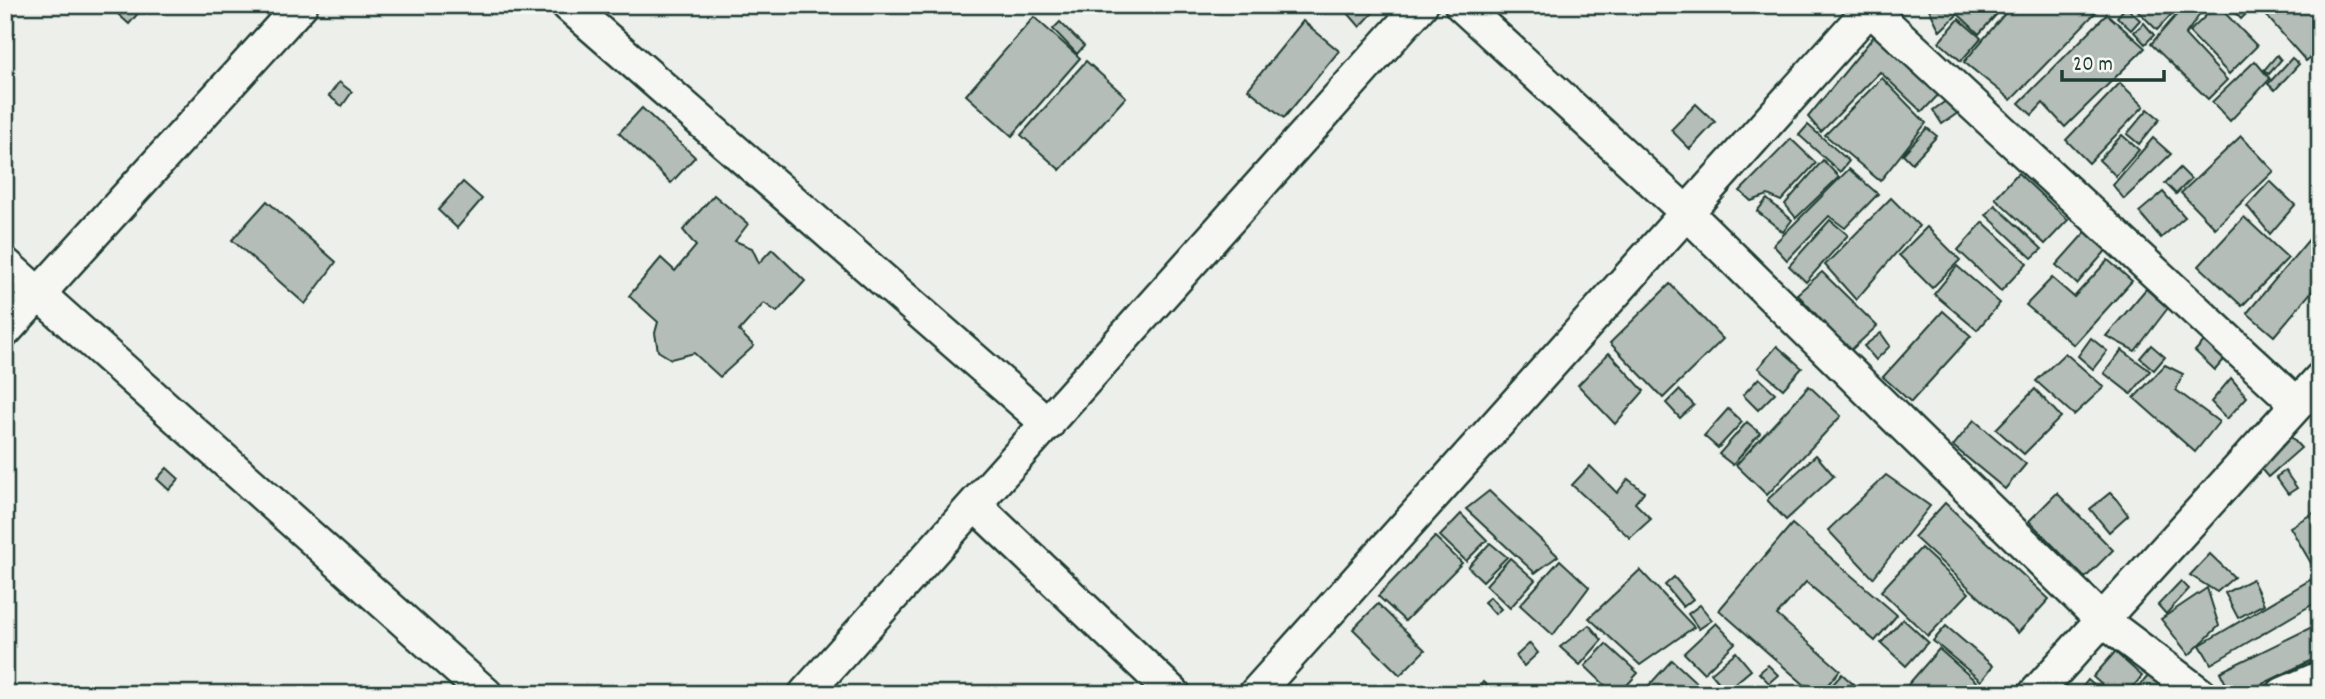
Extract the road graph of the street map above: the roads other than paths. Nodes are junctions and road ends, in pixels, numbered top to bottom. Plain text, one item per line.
1 (300, 5) edge
2 (568, 5) edge
3 (1422, 5) edge
4 (1461, 5) edge
5 (1872, 7) edge
6 (1686, 214) junction
7 (5, 264) edge
8 (38, 293) junction
9 (5, 331) edge
10 (2320, 379) edge
11 (2297, 404) junction
12 (1048, 424) junction
13 (976, 506) junction
14 (2102, 620) junction
15 (2320, 678) edge
16 (486, 694) edge
17 (805, 694) edge
18 (1174, 694) edge
19 (1255, 694) edge
20 (2035, 694) edge
21 (2200, 694) edge
22 (2283, 694) edge

1 - 8 street
2 - 12 street
3 - 12 street
4 - 6 street
5 - 6 street
5 - 11 street
6 - 14 street
6 - 19 street
7 - 8 street
8 - 9 street
8 - 16 street
10 - 11 street
11 - 14 street
12 - 13 street
13 - 17 street
13 - 18 street
14 - 20 street
14 - 21 street
15 - 22 street

